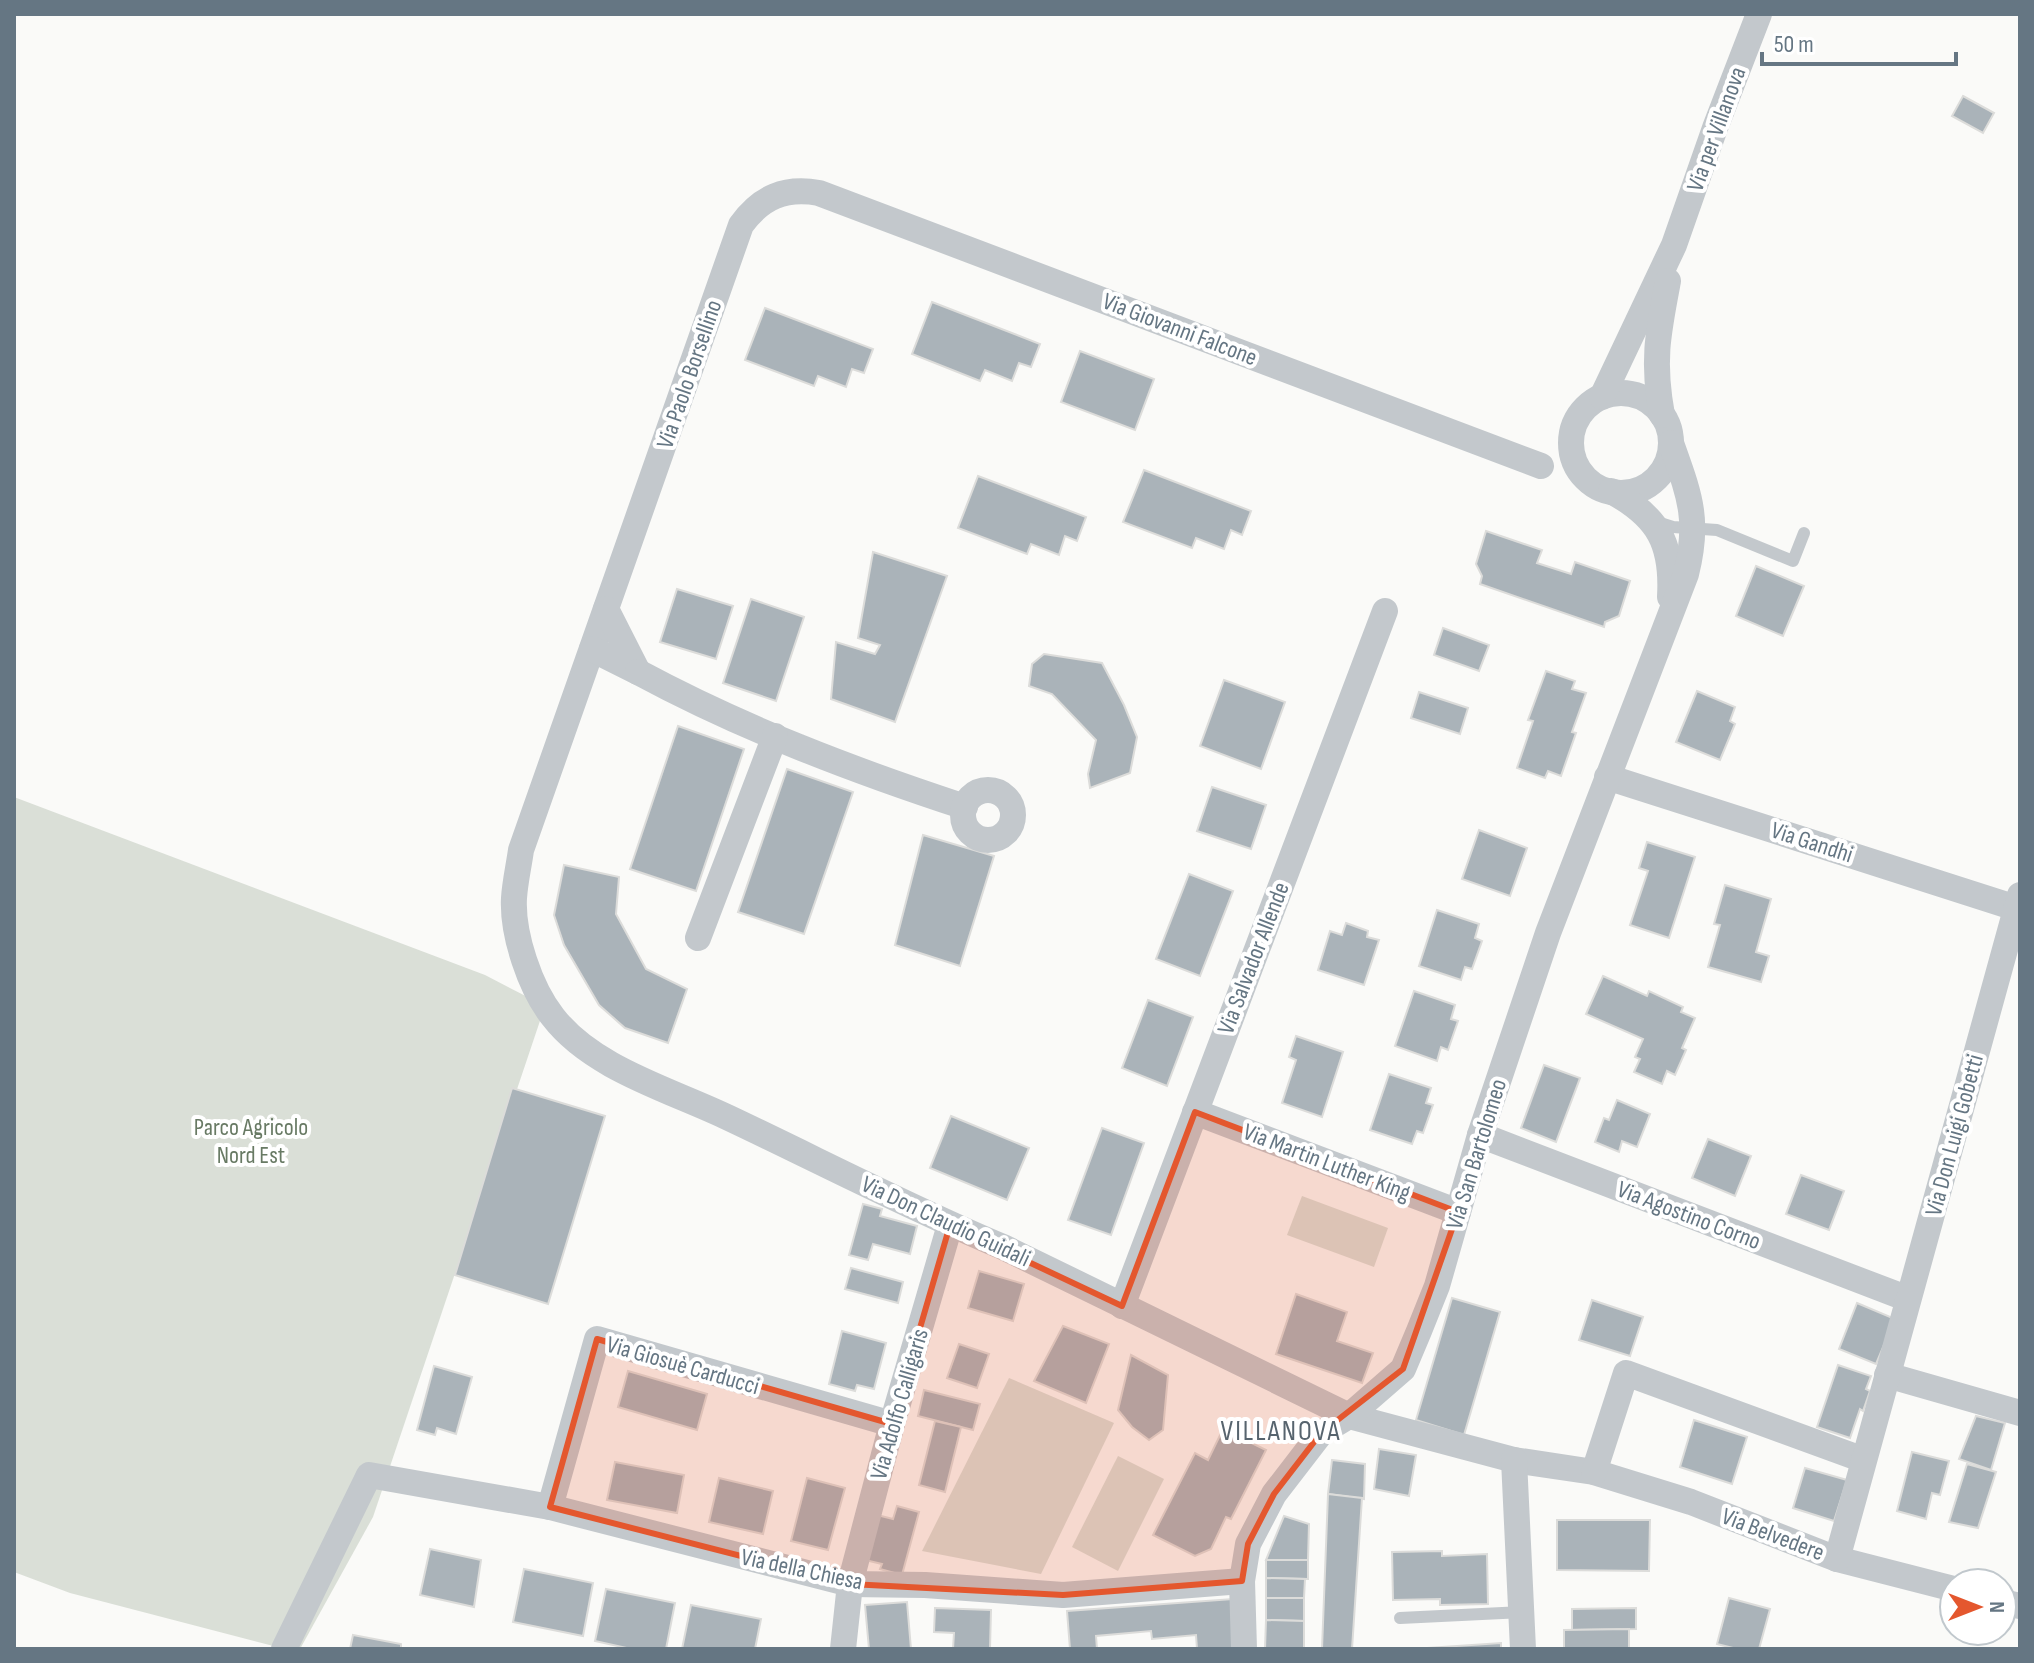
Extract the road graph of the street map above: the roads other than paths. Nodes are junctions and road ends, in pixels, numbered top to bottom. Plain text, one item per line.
1 (1759, 14) edge
2 (819, 193) joint
3 (1674, 245) junction
4 (1602, 397) junction
5 (1662, 415) junction
6 (1671, 443) junction
7 (1572, 446) junction
8 (1541, 466) junction
9 (1604, 489) junction
10 (1648, 519) junction
11 (1695, 528) junction
12 (1804, 533) dead end
13 (606, 609) junction
14 (1385, 611) dead end
15 (1669, 617) junction
16 (592, 649) junction
17 (638, 672) junction
18 (775, 736) junction
19 (1607, 777) junction
20 (965, 807) dead end
21 (2018, 901) edge
22 (698, 938) dead end
23 (551, 1015) joint
24 (1195, 1112) junction
25 (1480, 1135) junction
26 (1458, 1212) junction
27 (950, 1225) junction
28 (1898, 1295) dead end
29 (1122, 1306) junction
30 (1887, 1375) junction
31 (2020, 1413) edge
32 (1349, 1416) junction
33 (892, 1424) junction
34 (1853, 1456) dead end
35 (1514, 1460) junction
36 (1594, 1472) junction
37 (550, 1507) junction
38 (1837, 1559) junction
39 (1242, 1581) junction
40 (850, 1584) junction
41 (1938, 1585) edge
42 (1523, 1612) junction
43 (1400, 1618) dead end
44 (284, 1649) edge
45 (843, 1649) edge
46 (1244, 1649) edge
47 (1523, 1649) edge

1 - 3 street, Via per Villanova
2 - 8 street, Via Giovanni Falcone
2 - 13 street, Via Paolo Borsellino
3 - 4 street
3 - 5 street, Via San Bartolomeo
4 - 5 street
4 - 7 street
5 - 6 street, Via San Bartolomeo
6 - 9 street
6 - 11 street, Via San Bartolomeo
7 - 8 street
7 - 9 street, Via San Bartolomeo
8 - 9 street, Via Giovanni Falcone
9 - 10 street, Via San Bartolomeo
10 - 11 lane
10 - 15 street, Via San Bartolomeo
11 - 12 lane
11 - 15 street, Via San Bartolomeo
13 - 16 street, Via Paolo Borsellino
13 - 17 street
14 - 24 street, Via Salvador Allende
15 - 19 street, Via San Bartolomeo
16 - 17 street
16 - 23 street, Via Paolo Borsellino
17 - 18 street
18 - 20 street
18 - 22 street
19 - 21 street, Via Gandhi
19 - 25 street, Via San Bartolomeo
21 - 30 street, Via Don Luigi Gobetti
23 - 27 street, Via Don Claudio Guidali
24 - 26 street, Via Martin Luther King
24 - 29 street, Via Salvador Allende
25 - 26 street, Via San Bartolomeo
25 - 28 street, Via Agostino Corno
26 - 32 street, Via San Bartolomeo
27 - 29 street, Via Don Claudio Guidali
27 - 33 street, Via Adolfo Calligaris
29 - 32 street, Via Don Claudio Guidali
30 - 31 street
30 - 38 street, Via Don Luigi Gobetti
32 - 35 street, Via Belvedere
32 - 39 street, Via San Bartolomeo
33 - 37 street, Via Giosuè Carducci
33 - 40 street, Via Adolfo Calligaris
34 - 36 street
35 - 36 street, Via Belvedere
35 - 42 street
36 - 38 street, Via Belvedere
37 - 40 street, Via della Chiesa
37 - 44 street, Via della Chiesa
38 - 41 street, Via Belvedere
39 - 40 street, Via della Chiesa
39 - 46 street, Via San Bartolomeo
40 - 45 street, Via Adolfo Calligaris
42 - 43 lane
42 - 47 street

